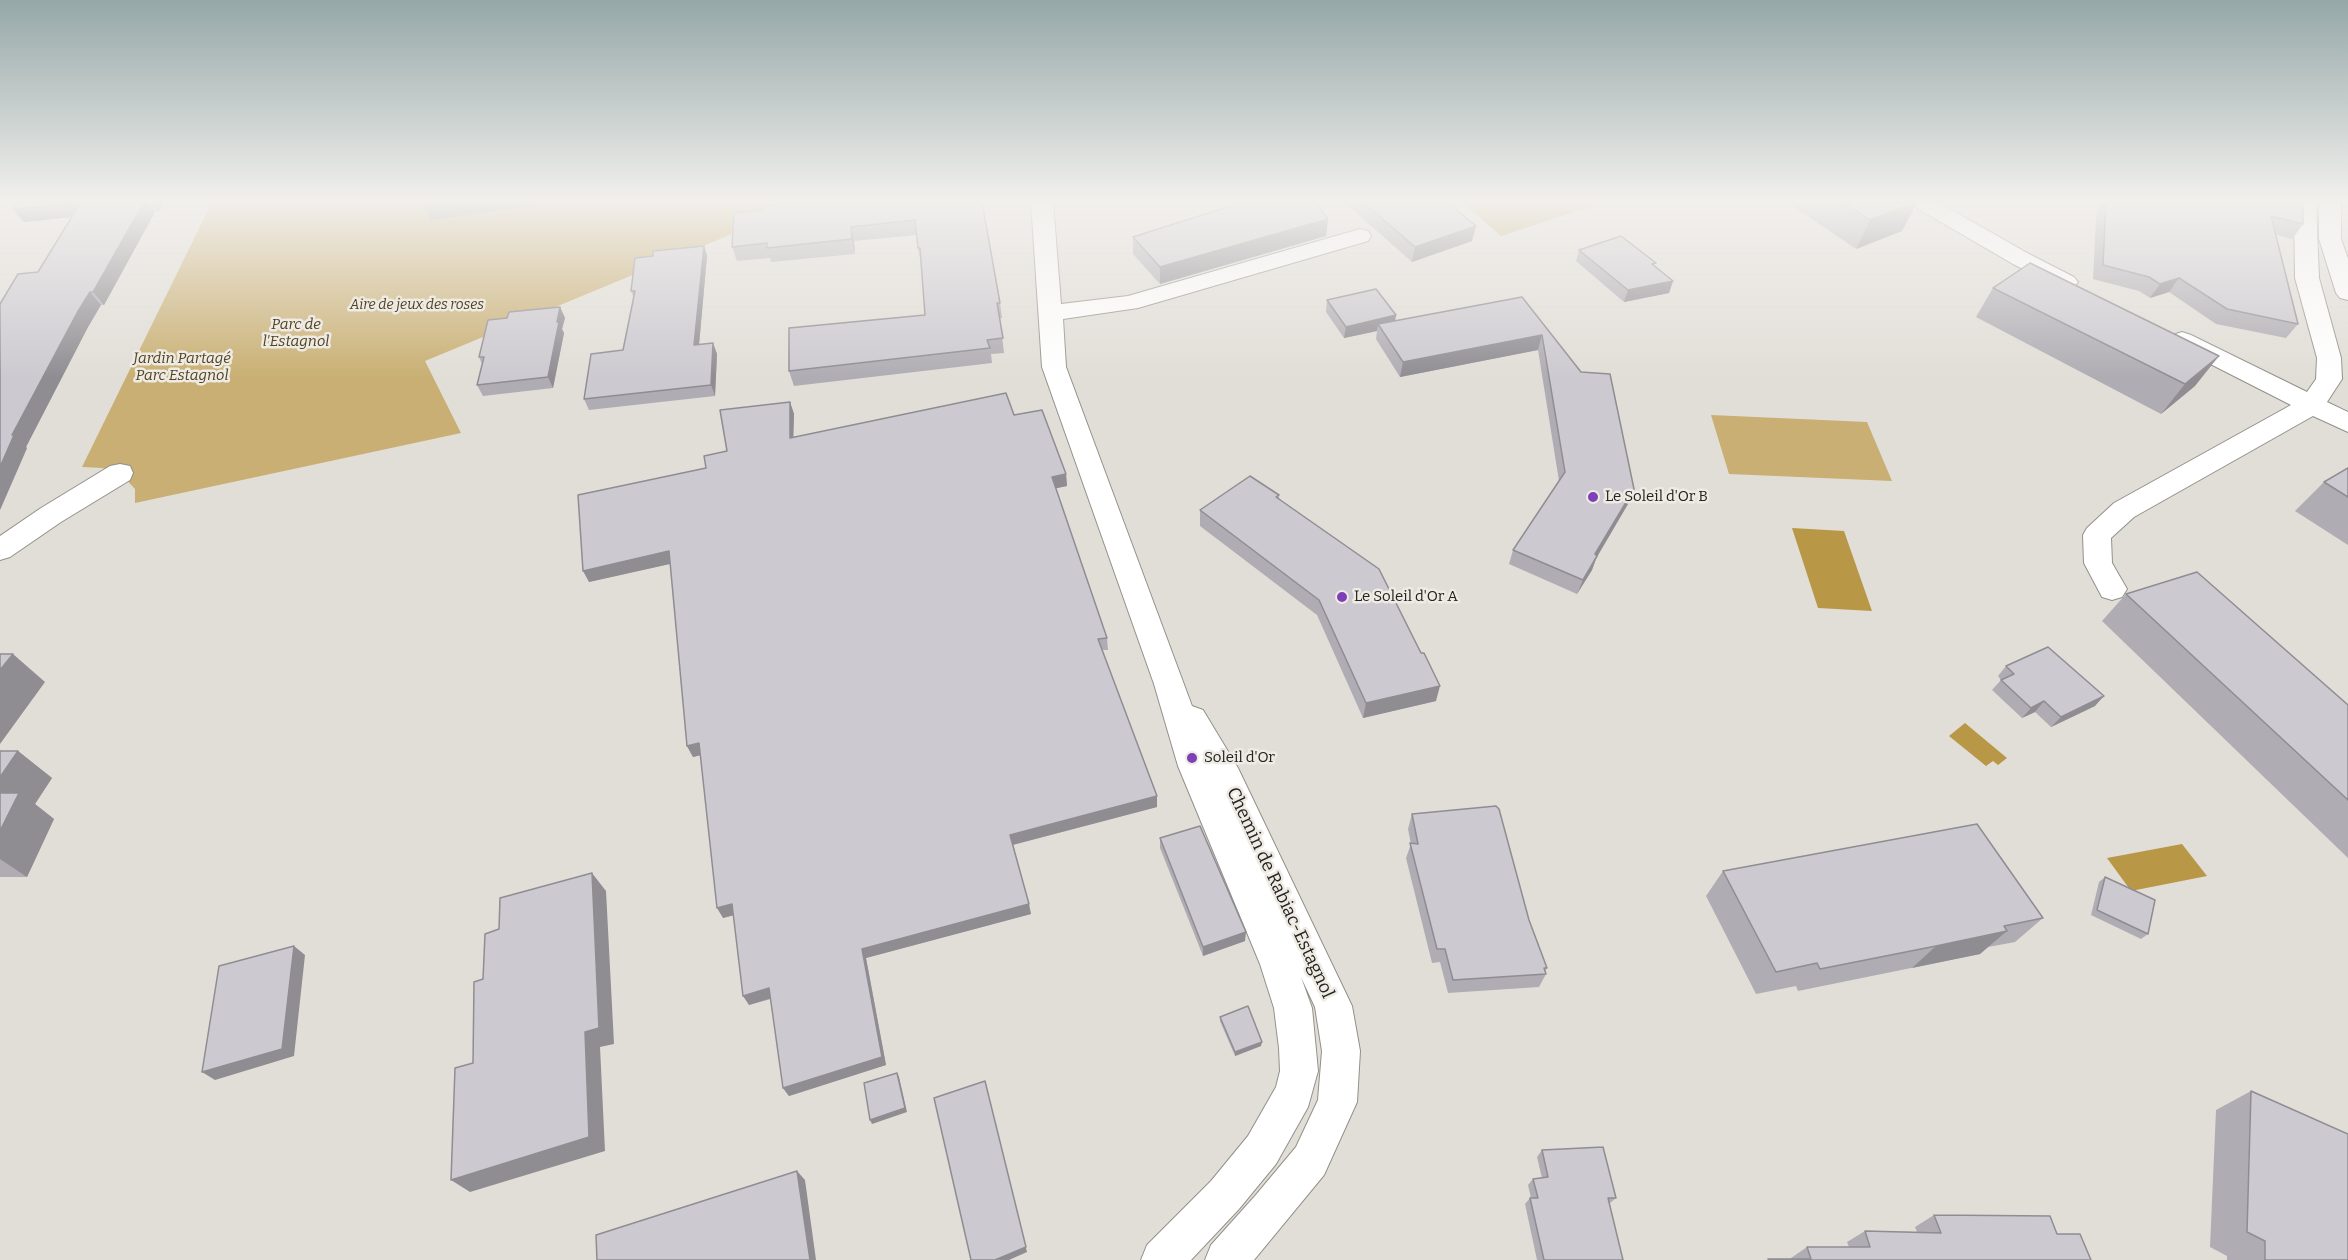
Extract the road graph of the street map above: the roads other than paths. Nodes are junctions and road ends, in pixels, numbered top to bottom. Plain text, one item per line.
1 (1045, 261) edge
2 (1275, 261) edge
3 (2025, 261) edge
4 (2307, 261) edge
5 (2337, 261) edge
6 (2084, 291) edge
7 (2348, 294) edge
8 (1048, 312) junction
9 (2159, 328) edge
10 (2312, 405) junction
11 (2348, 423) edge
12 (120, 473) dead end
13 (0, 550) edge
14 (2112, 589) dead end
15 (1170, 684) junction
16 (1162, 1260) edge
17 (1226, 1260) edge

1 - 8 street, Chemin de Rabiac-Estagnol
2 - 8 street
3 - 6 street
4 - 10 street
5 - 7 street
8 - 15 street, Chemin de Rabiac-Estagnol
9 - 10 street
10 - 11 street
10 - 14 street
12 - 13 street
15 - 16 street, Chemin de Rabiac-Estagnol
15 - 17 street, Chemin de Rabiac-Estagnol

